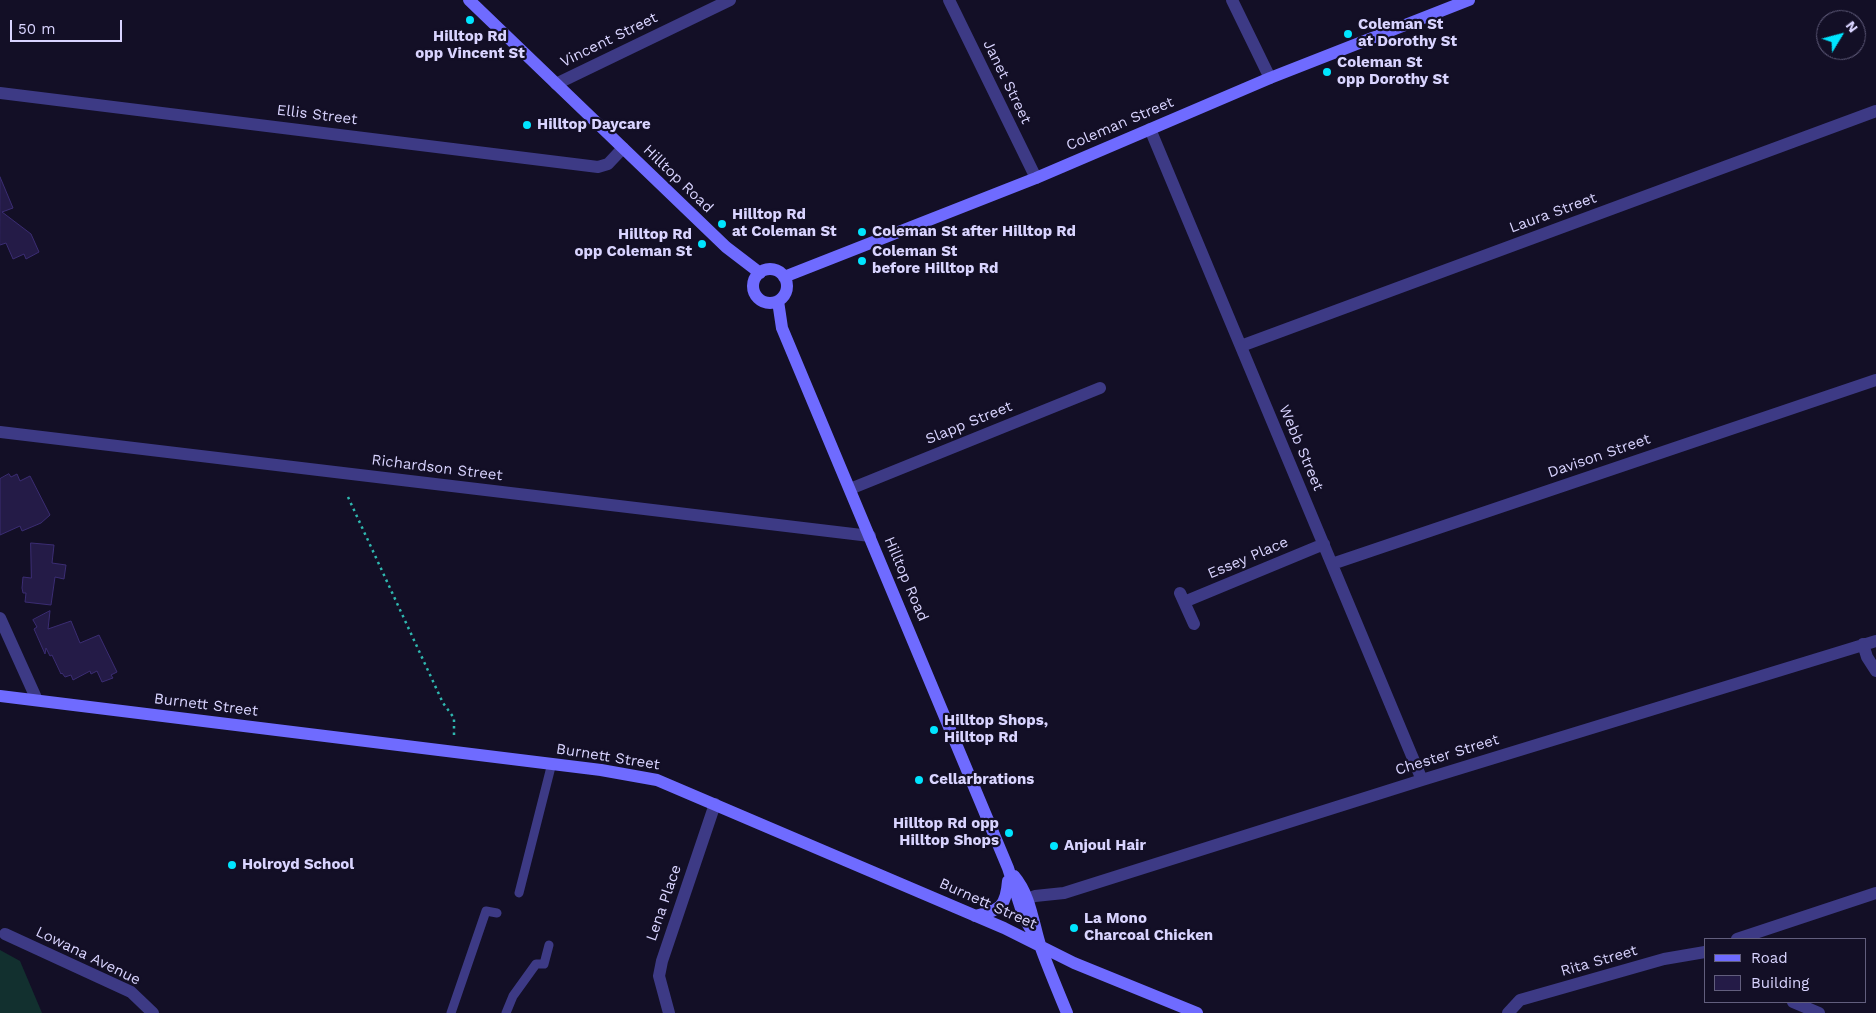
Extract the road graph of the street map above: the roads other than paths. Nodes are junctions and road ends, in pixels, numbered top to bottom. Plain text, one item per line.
1 (469, 0) edge
2 (730, 0) edge
3 (949, 0) edge
4 (1232, 0) edge
5 (1469, 0) edge
6 (1270, 78) junction
7 (556, 84) junction
8 (0, 93) edge
9 (1876, 111) edge
10 (1150, 129) junction
11 (623, 148) junction
12 (1036, 178) junction
13 (760, 273) junction
14 (784, 277) junction
15 (778, 301) junction
16 (1241, 346) junction
17 (1876, 380) edge
18 (1100, 388) dead end
19 (0, 432) edge
20 (850, 489) junction
21 (870, 536) junction
22 (1324, 544) junction
23 (1332, 564) junction
24 (0, 618) edge
25 (1194, 624) dead end
26 (1876, 641) edge
27 (1862, 644) junction
28 (1876, 671) edge
29 (0, 696) edge
30 (36, 700) junction
31 (552, 764) junction
32 (1422, 780) junction
33 (716, 804) junction
34 (1008, 868) junction
35 (519, 893) dead end
36 (1876, 893) edge
37 (1027, 899) junction
38 (497, 913) dead end
39 (975, 916) junction
40 (5, 934) dead end
41 (1740, 938) edge
42 (549, 945) dead end
43 (1041, 946) junction
44 (1704, 952) edge
45 (1795, 1003) edge
46 (153, 1013) edge
47 (450, 1013) edge
48 (506, 1013) edge
49 (669, 1013) edge
50 (1066, 1013) edge
51 (1197, 1013) edge
52 (1508, 1013) edge
53 (1819, 1013) edge

1 - 7 street, Hilltop Road
2 - 7 street, Vincent Street
3 - 12 street, Janet Street
4 - 6 street
5 - 6 street, Coleman Street
6 - 10 street, Coleman Street
7 - 11 street, Hilltop Road
8 - 11 street, Ellis Street
9 - 16 street, Laura Street
10 - 12 street, Coleman Street
10 - 16 street, Webb Street
11 - 13 street, Hilltop Road
12 - 14 street, Coleman Street
13 - 14 street
13 - 15 street
14 - 15 street
15 - 20 street, Hilltop Road
16 - 22 street, Webb Street
17 - 23 street, Davison Street
18 - 20 street, Slapp Street
19 - 21 street, Richardson Street
20 - 21 street, Hilltop Road
21 - 34 street, Hilltop Road
22 - 23 street, Webb Street
22 - 25 street, Essey Place
23 - 32 street, Webb Street
24 - 30 street
26 - 27 street, Chester Street
27 - 28 street
27 - 32 street, Chester Street
29 - 30 street, Burnett Street
30 - 31 street, Burnett Street
31 - 33 street, Burnett Street
31 - 35 lane
32 - 37 street, Chester Street
33 - 39 street, Burnett Street
33 - 49 street, Lena Place
34 - 37 street, Hilltop Road
34 - 39 street
34 - 43 street, Hilltop Road
36 - 41 street
37 - 43 street, Hilltop Road
38 - 47 lane
39 - 43 street, Burnett Street
40 - 46 street, Lowana Avenue
42 - 48 lane
43 - 50 street, Hilltop Road
43 - 51 street, Burnett Street
44 - 52 street, Rita Street
45 - 53 street

